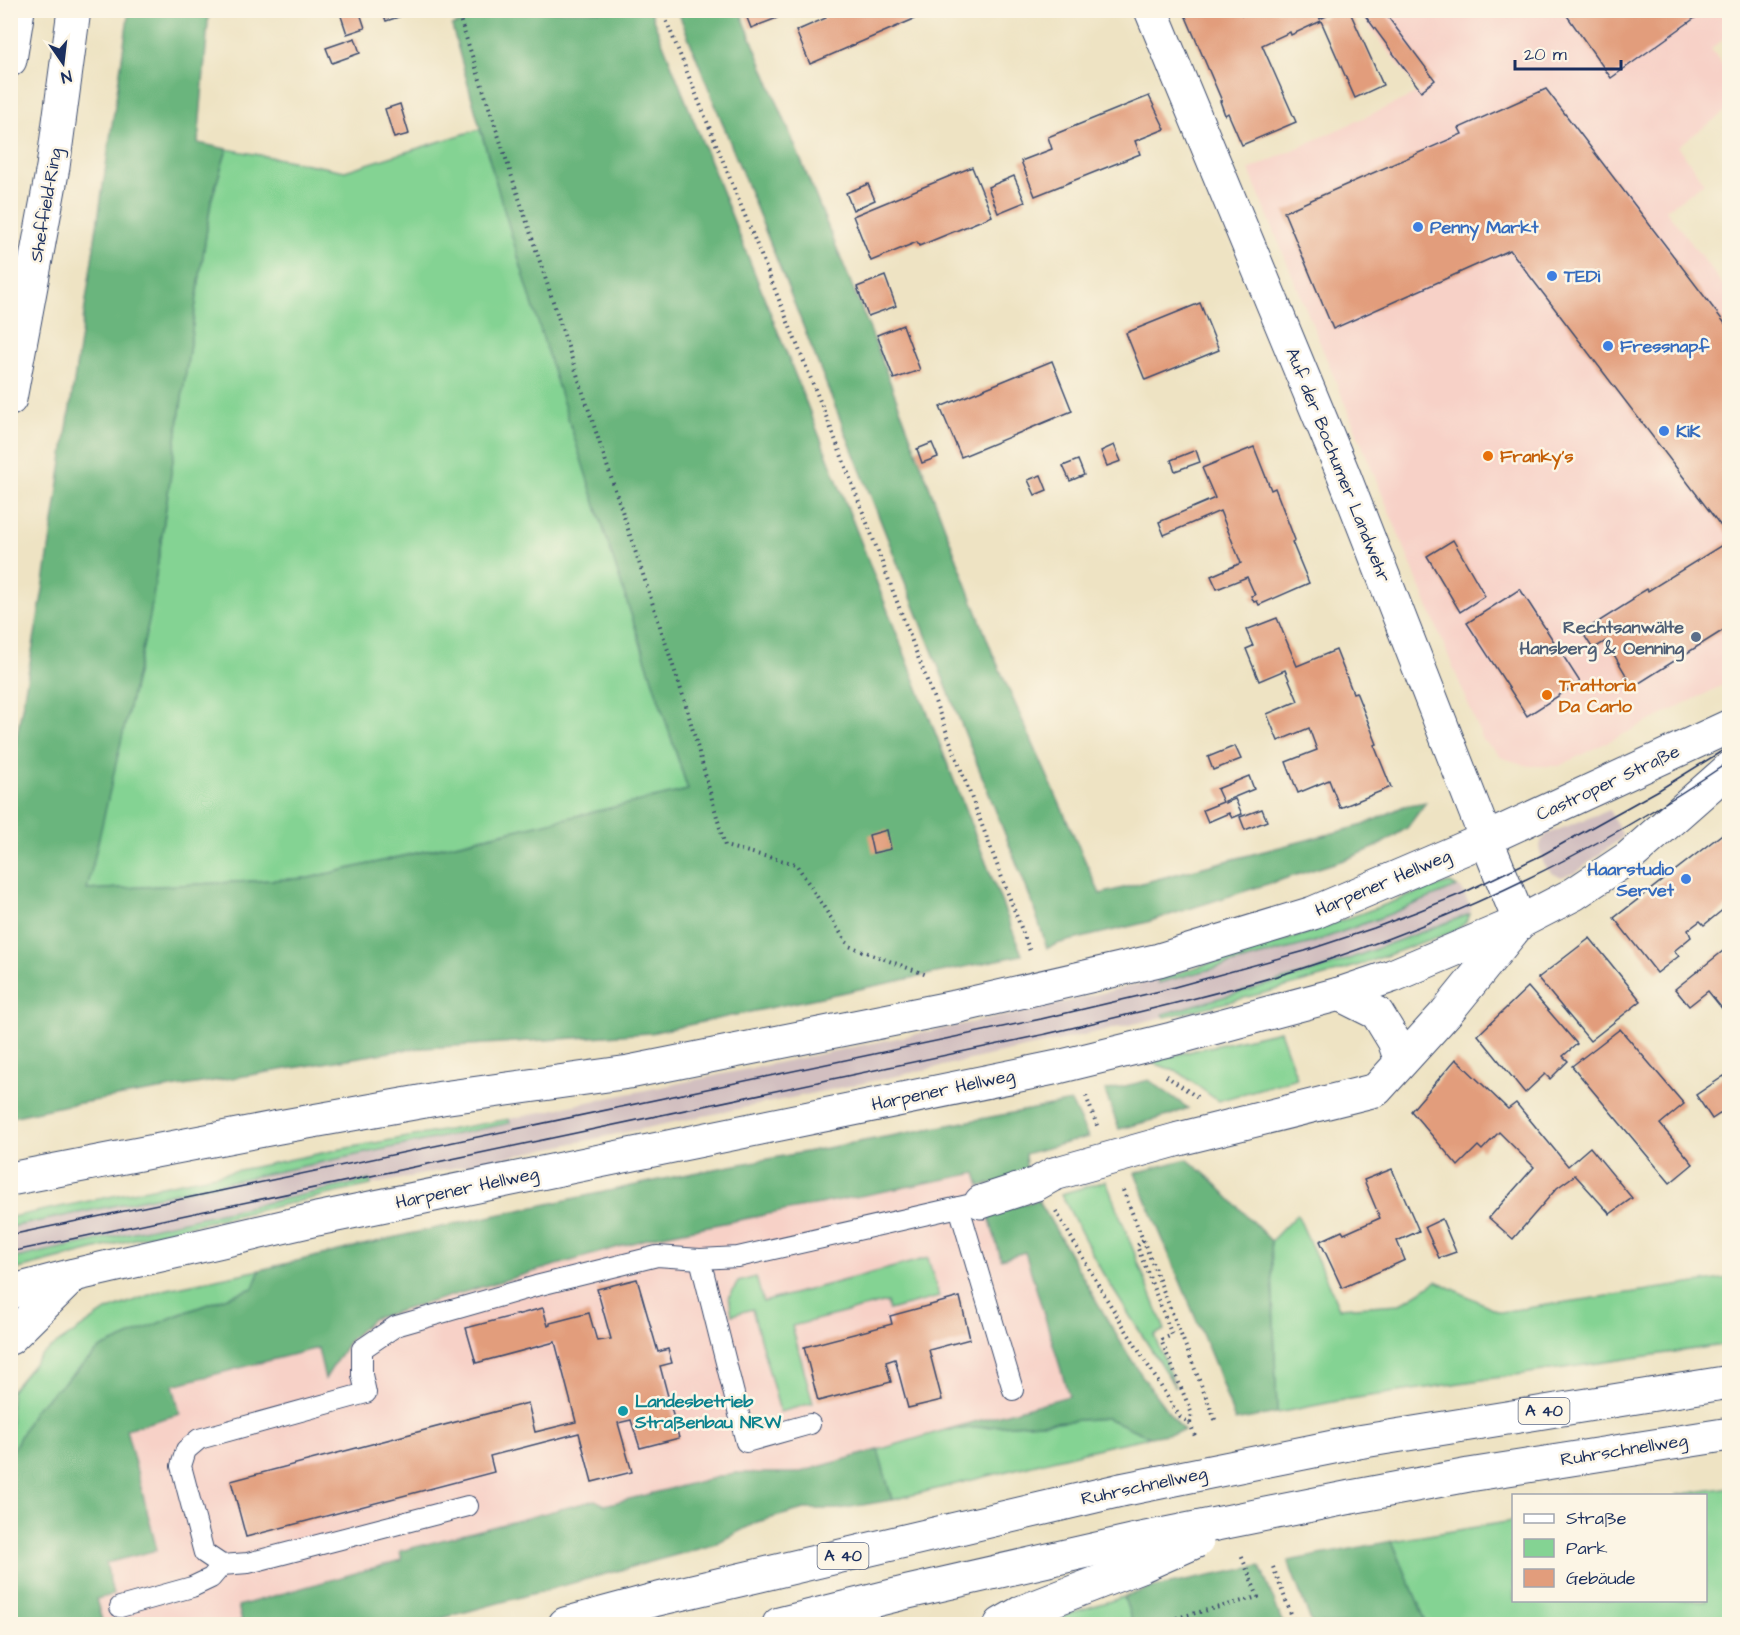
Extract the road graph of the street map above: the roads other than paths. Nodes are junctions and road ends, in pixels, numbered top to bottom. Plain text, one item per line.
1 (18, 10) edge
2 (74, 10) edge
3 (1151, 10) edge
4 (10, 60) edge
5 (10, 399) edge
6 (1730, 726) edge
7 (1730, 768) edge
8 (1486, 839) junction
9 (1520, 922) junction
10 (1339, 993) junction
11 (1401, 1061) junction
12 (10, 1179) edge
13 (970, 1205) junction
14 (700, 1259) junction
15 (74, 1275) junction
16 (10, 1292) edge
17 (10, 1338) edge
18 (1730, 1382) edge
19 (1013, 1390) dead end
20 (810, 1424) dead end
21 (1730, 1434) edge
22 (468, 1506) dead end
23 (1139, 1552) junction
24 (222, 1565) junction
25 (120, 1607) dead end
26 (565, 1624) edge
27 (779, 1624) edge
28 (1001, 1624) edge

1 - 4 main road
2 - 5 main road, Sheffield-Ring
3 - 8 main road, Auf der Bochumer Landwehr
6 - 8 main road, Castroper Straße
7 - 9 main road
8 - 9 main road, Auf der Bochumer Landwehr
8 - 12 main road, Harpener Hellweg
9 - 10 main road
9 - 11 main road
10 - 11 main road
10 - 15 main road, Harpener Hellweg
11 - 13 main road, bridge
13 - 14 lane
13 - 19 lane
14 - 20 lane
14 - 24 lane
15 - 16 main road, Harpener Hellweg
15 - 17 main road
18 - 26 main road, Ruhrschnellweg / A 40, bridge
21 - 23 main road, Ruhrschnellweg, bridge
22 - 24 lane
23 - 27 main road, Ruhrschnellweg
23 - 28 main road
24 - 25 lane

